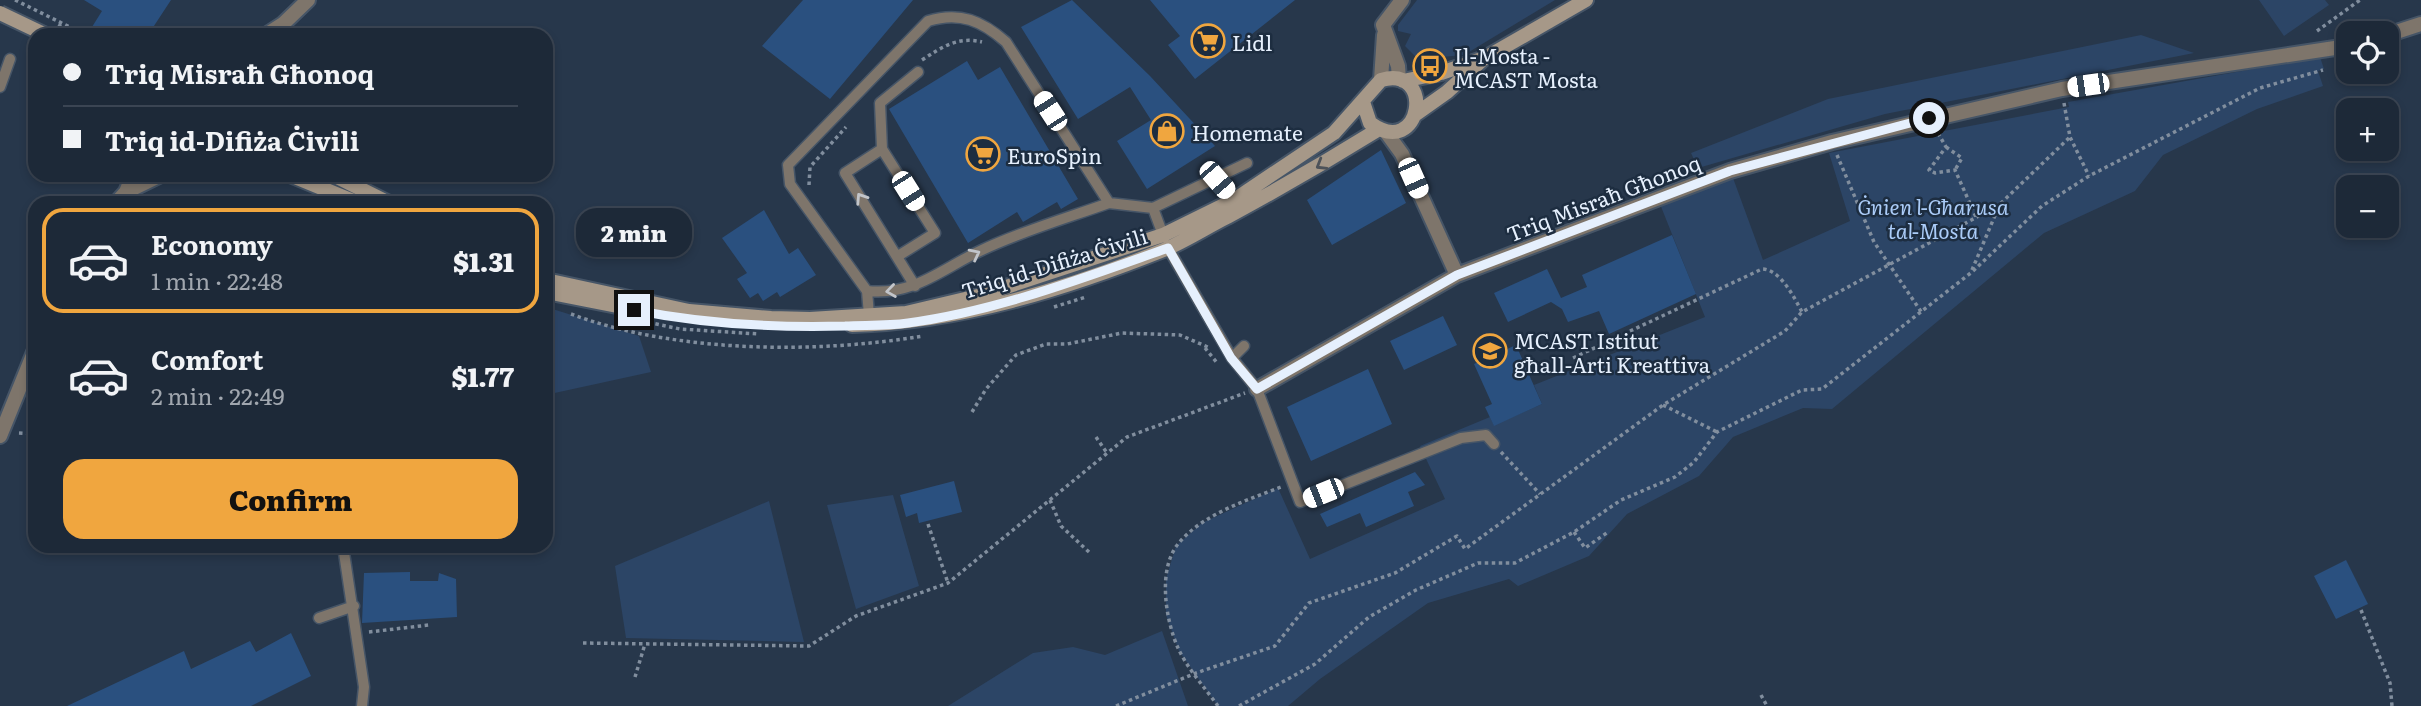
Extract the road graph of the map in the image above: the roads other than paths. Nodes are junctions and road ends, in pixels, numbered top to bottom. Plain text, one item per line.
1 (308, 0) edge
2 (1402, 0) edge
3 (1586, 0) edge
4 (0, 13) edge
5 (2421, 24) edge
6 (31, 28) edge
7 (282, 28) edge
8 (1384, 29) junction
9 (2399, 30) edge
10 (2336, 48) edge
11 (1485, 58) junction
12 (10, 59) dead end
13 (917, 68) road end
14 (1381, 80) junction
15 (1401, 80) junction
16 (0, 87) edge
17 (1363, 102) junction
18 (1414, 118) junction
19 (1383, 131) junction
20 (882, 149) junction
21 (1402, 154) junction
22 (1247, 163) dead end
23 (1217, 180) junction
24 (161, 182) edge
25 (296, 182) edge
26 (347, 182) edge
27 (126, 196) edge
28 (336, 196) edge
29 (375, 196) edge
30 (1234, 200) junction
31 (1109, 203) junction
32 (1153, 208) junction
33 (1165, 242) junction
34 (898, 256) junction
35 (1457, 275) junction
36 (553, 282) edge
37 (915, 286) junction
38 (867, 291) junction
39 (553, 293) edge
40 (869, 315) junction
41 (1244, 346) dead end
42 (1231, 358) junction
43 (28, 367) edge
44 (1257, 389) junction
45 (0, 436) edge
46 (1494, 444) road end
47 (344, 553) edge
48 (354, 606) junction
49 (319, 618) dead end
50 (362, 706) edge

1 - 7 street
2 - 8 street
3 - 11 main road, Triq id-Difiża Ċivili
4 - 6 main road, bridge
5 - 9 street
8 - 14 street
8 - 15 street
10 - 35 street, Triq Misraħ Għonoq
11 - 15 main road, Triq id-Difiża Ċivili
11 - 18 main road, Triq id-Difiża Ċivili
12 - 16 lane
13 - 20 lane
14 - 15 main road, Triq id-Difiża Ċivili
14 - 17 main road, Triq id-Difiża Ċivili
15 - 18 main road
17 - 19 main road
17 - 30 main road, Triq id-Difiża Ċivili
18 - 19 main road, Triq id-Difiża Ċivili
18 - 21 street
19 - 21 street
19 -> 33 main road, Triq id-Difiża Ċivili
34 -> 20 lane
20 - 34 lane
21 - 35 street
22 - 23 lane
23 - 30 lane
23 - 32 lane
24 - 27 street
25 - 28 main road
26 - 29 main road
30 - 33 main road, Triq id-Difiża Ċivili
31 - 32 lane
37 -> 31 lane
31 - 38 lane
32 - 33 lane
33 - 39 main road, Triq id-Difiża Ċivili
33 - 40 main road, Triq id-Difiża Ċivili
33 - 42 lane
34 - 37 lane
35 - 44 street, Triq Misraħ Għonoq
36 - 40 main road, Triq id-Difiża Ċivili
37 -> 38 lane
38 - 40 lane
41 - 42 lane
42 - 44 lane
43 - 45 street
44 - 46 lane
47 - 48 lane
48 - 49 lane
48 - 50 lane

